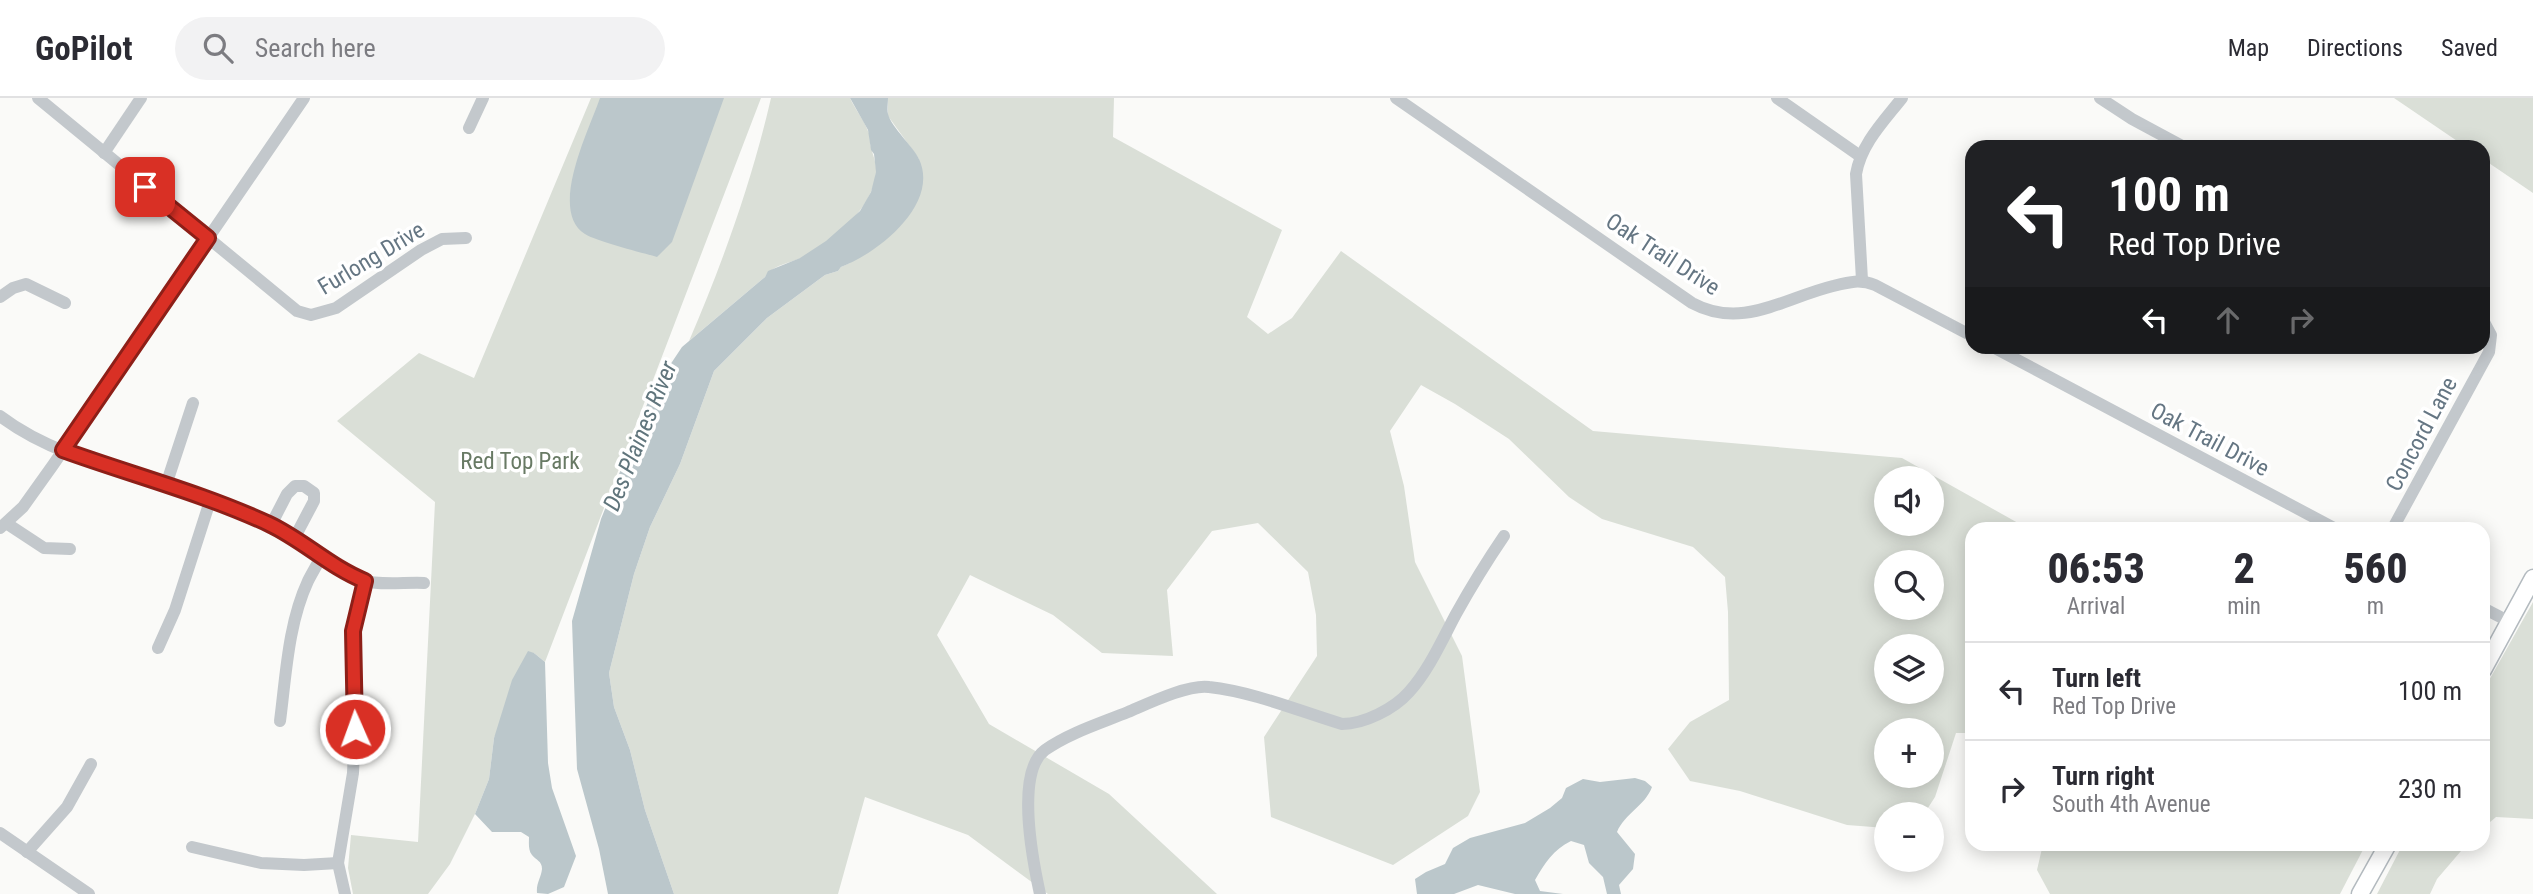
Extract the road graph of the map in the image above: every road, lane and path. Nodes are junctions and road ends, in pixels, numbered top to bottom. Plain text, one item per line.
1 (38, 98) edge
2 (141, 98) edge
3 (304, 98) edge
4 (483, 98) edge
5 (1396, 98) edge
6 (1777, 98) edge
7 (1902, 98) edge
8 (2100, 98) edge
9 (469, 128) dead end
10 (2172, 140) edge
11 (104, 153) junction
12 (1860, 156) junction
13 (208, 238) junction
14 (466, 238) dead end
15 (1862, 280) junction
16 (0, 297) edge
17 (65, 303) dead end
18 (1965, 332) edge
19 (2006, 354) edge
20 (2488, 354) edge
21 (192, 403) dead end
22 (0, 416) edge
23 (63, 450) junction
24 (166, 485) junction
25 (211, 498) junction
26 (2323, 522) edge
27 (2396, 522) edge
28 (271, 525) junction
29 (3, 526) edge
30 (1504, 536) dead end
31 (295, 537) junction
32 (70, 549) dead end
33 (321, 557) junction
34 (2533, 578) edge
35 (365, 581) junction
36 (424, 583) dead end
37 (2490, 612) edge
38 (2510, 622) junction
39 (158, 648) dead end
40 (2490, 658) edge
41 (280, 721) dead end
42 (91, 764) dead end
43 (0, 833) edge
44 (192, 847) dead end
45 (2384, 851) edge
46 (27, 852) junction
47 (338, 863) junction
48 (89, 894) edge
49 (345, 894) edge
50 (1040, 894) edge
51 (2360, 894) edge

1 - 11 street, Furlong Drive
2 - 11 street
3 - 13 street
4 - 9 street
5 - 15 street, Oak Trail Drive
6 - 12 street
7 - 12 street
8 - 10 street
11 - 13 street, Furlong Drive
12 - 15 street
13 - 14 street, Furlong Drive
13 - 23 street
15 - 18 street
16 - 17 street
19 - 26 street, Oak Trail Drive
20 - 27 street, Concord Lane
21 - 24 street
22 - 23 street
23 - 24 street
23 - 29 street
24 - 25 street
25 - 28 street
25 - 39 street
28 - 31 street
28 - 31 street
29 - 32 street
30 - 50 street
31 - 33 street
33 - 35 street
33 - 41 street
34 - 38 main road
35 - 36 street
35 - 47 street
37 - 38 street
38 - 40 main road
42 - 46 street
43 - 46 street
44 - 47 street
45 - 51 main road
46 - 48 street
47 - 49 street

